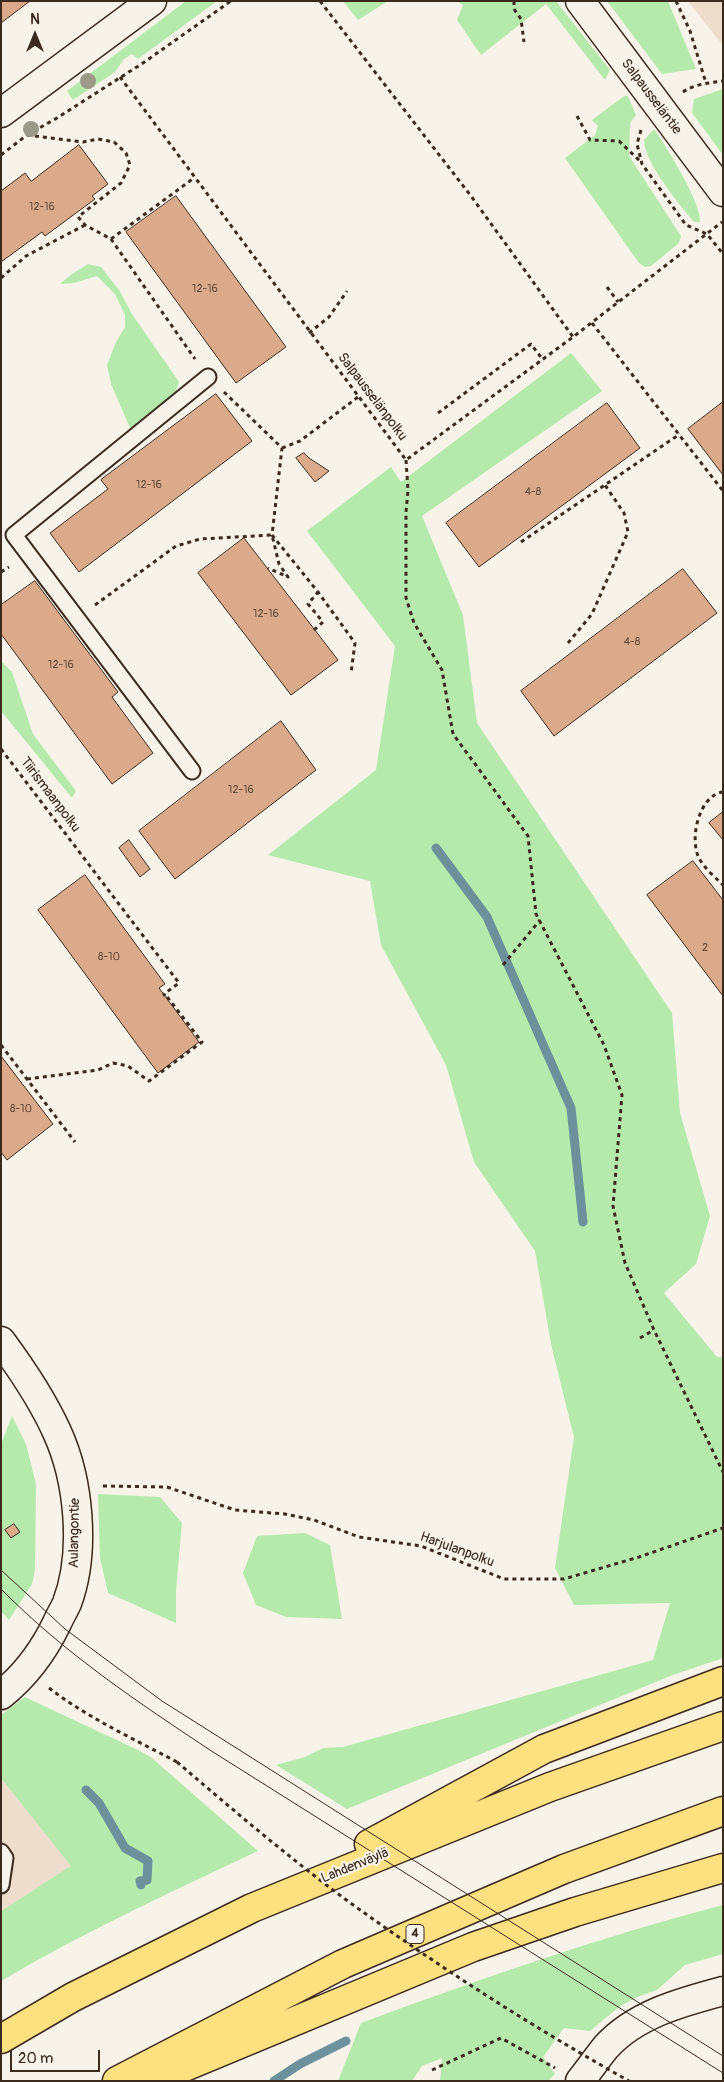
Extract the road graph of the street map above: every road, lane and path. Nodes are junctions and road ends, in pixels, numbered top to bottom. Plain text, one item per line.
1 (152, 1) edge
2 (231, 1) edge
3 (320, 1) edge
4 (514, 1) edge
5 (580, 1) edge
6 (676, 1) edge
7 (524, 42) dead end
8 (120, 77) junction
9 (723, 81) edge
10 (706, 83) junction
11 (682, 93) dead end
12 (1, 113) edge
13 (577, 116) dead end
14 (643, 124) dead end
15 (27, 134) junction
16 (1, 155) edge
17 (642, 164) junction
18 (194, 178) junction
19 (723, 192) edge
20 (723, 221) edge
21 (85, 225) junction
22 (707, 234) junction
23 (111, 239) junction
24 (723, 254) edge
25 (1, 278) edge
26 (607, 287) dead end
27 (347, 291) dead end
28 (618, 302) junction
29 (592, 322) junction
30 (309, 332) junction
31 (573, 337) junction
32 (542, 360) junction
33 (208, 377) junction
34 (358, 397) junction
35 (438, 413) dead end
36 (680, 434) junction
37 (282, 448) junction
38 (406, 460) junction
39 (605, 485) junction
40 (723, 490) edge
41 (272, 535) junction
42 (521, 542) dead end
43 (268, 568) dead end
44 (318, 592) junction
45 (77, 618) junction
46 (314, 630) dead end
47 (568, 643) dead end
48 (351, 673) dead end
49 (1, 749) edge
50 (192, 771) dead end
51 (723, 792) edge
52 (723, 884) edge
53 (540, 920) junction
54 (503, 965) dead end
55 (1, 1045) edge
56 (27, 1079) junction
57 (75, 1142) dead end
58 (654, 1330) junction
59 (640, 1338) dead end
60 (1, 1341) edge
61 (723, 1472) edge
62 (98, 1486) dead end
63 (723, 1528) edge
64 (26, 1671) junction
65 (723, 1681) edge
66 (1, 1694) edge
67 (723, 1726) edge
68 (723, 1812) edge
69 (1, 1852) edge
70 (723, 1868) edge
71 (1, 1884) edge
72 (252, 1908) junction
73 (723, 1991) edge
74 (1, 2039) edge
75 (556, 2068) dead end
76 (432, 2070) dead end
77 (117, 2081) edge
78 (152, 2081) edge
79 (580, 2081) edge
80 (629, 2081) edge

1 - 12 street
2 - 8 path
3 - 31 path
4 - 7 path
5 - 19 street, Salpausseläntie
6 - 10 path
8 - 15 path
8 - 18 path, Salpausselänpolku
9 - 10 path
10 - 11 path
13 - 17 path
14 - 17 path
15 - 16 path
15 - 21 path
17 - 22 path
18 - 23 path
18 - 30 path, Salpausselänpolku
20 - 22 path, Salpausselänpolku
21 - 23 path
21 - 25 path
22 - 24 path
22 - 28 path, Salpausselänpolku
23 - 33 path
26 - 28 path
27 - 30 path
28 - 29 path, Salpausselänpolku
29 - 31 path, Salpausselänpolku
29 - 36 path
30 - 34 path, Salpausselänpolku
31 - 32 path, Salpausselänpolku
32 - 35 path
32 - 38 path, Salpausselänpolku
33 - 37 path
33 - 45 lane
34 - 37 path
34 - 38 path, Salpausselänpolku
36 - 39 path
36 - 40 path
37 - 41 path
38 - 53 path
39 - 42 path
39 - 47 path
41 - 43 path
41 - 44 path
41 - 45 path
44 - 46 path
44 - 48 path
45 - 50 lane
49 - 56 path, Tiirismaanpolku
51 - 52 path
53 - 54 path
53 - 58 path
55 - 56 path
56 - 57 path
58 - 59 path
58 - 61 path
60 - 64 street, Aulangontie
62 - 63 path, Harjulanpolku
64 - 66 street, Aulangontie
64 - 80 path, bridge
65 - 72 highway
67 - 72 highway, Lahdenväylä
68 - 77 highway, 4
69 - 71 lane
70 - 78 highway
72 - 74 highway, Lahdenväylä
73 - 79 street
75 - 76 path

